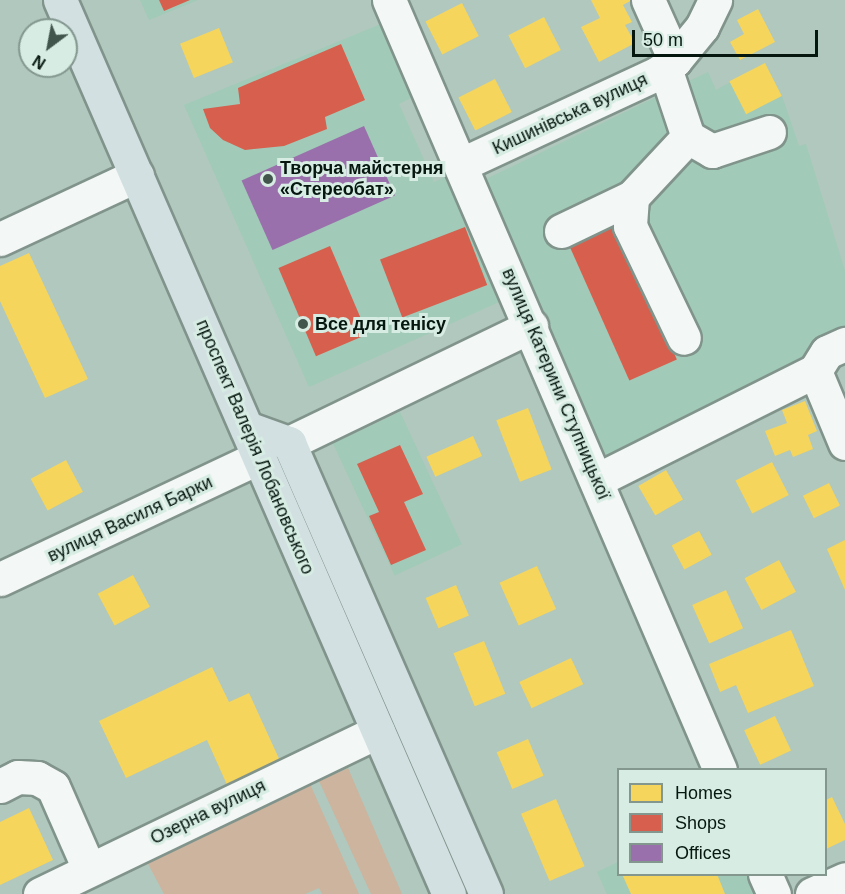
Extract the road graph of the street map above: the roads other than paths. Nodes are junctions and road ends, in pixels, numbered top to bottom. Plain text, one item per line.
1 (60, 0) edge
2 (389, 0) edge
3 (648, 0) edge
4 (715, 0) edge
5 (670, 64) junction
6 (769, 132) dead end
7 (688, 138) junction
8 (462, 164) junction
9 (137, 175) junction
10 (632, 197) junction
11 (561, 231) dead end
12 (0, 238) edge
13 (531, 326) junction
14 (684, 338) dead end
15 (845, 344) edge
16 (814, 371) junction
17 (253, 443) junction
18 (289, 443) junction
19 (845, 443) edge
20 (597, 480) junction
21 (0, 579) edge
22 (378, 731) junction
23 (719, 768) edge
24 (0, 786) edge
25 (89, 869) junction
26 (766, 876) edge
27 (845, 879) edge
28 (39, 894) edge
29 (449, 894) edge
30 (486, 894) edge
31 (774, 894) edge
32 (812, 894) edge

1 - 9 main road, проспект Валерія Лобановського
2 - 8 street, вулиця Катерини Ступницької
3 - 5 street
4 - 5 street, Кишинівська вулиця
5 - 7 street
5 - 8 street, Кишинівська вулиця
6 - 7 street
7 - 10 street
8 - 13 street, вулиця Катерини Ступницької
9 - 12 street
9 - 17 main road, проспект Валерія Лобановського
10 - 11 street
10 - 14 street
13 - 18 street
13 - 20 street, вулиця Катерини Ступницької
15 - 16 street
16 - 19 street
16 - 20 street
17 - 18 main road
17 - 21 street, вулиця Василя Барки
17 - 22 main road, проспект Валерія Лобановського
18 - 30 main road, проспект Валерія Лобановського
20 - 23 street, вулиця Катерини Ступницької
22 - 25 street, Озерна вулиця
22 - 29 main road, проспект Валерія Лобановського
24 - 25 street
25 - 28 street, Озерна вулиця
26 - 31 street
27 - 32 street

